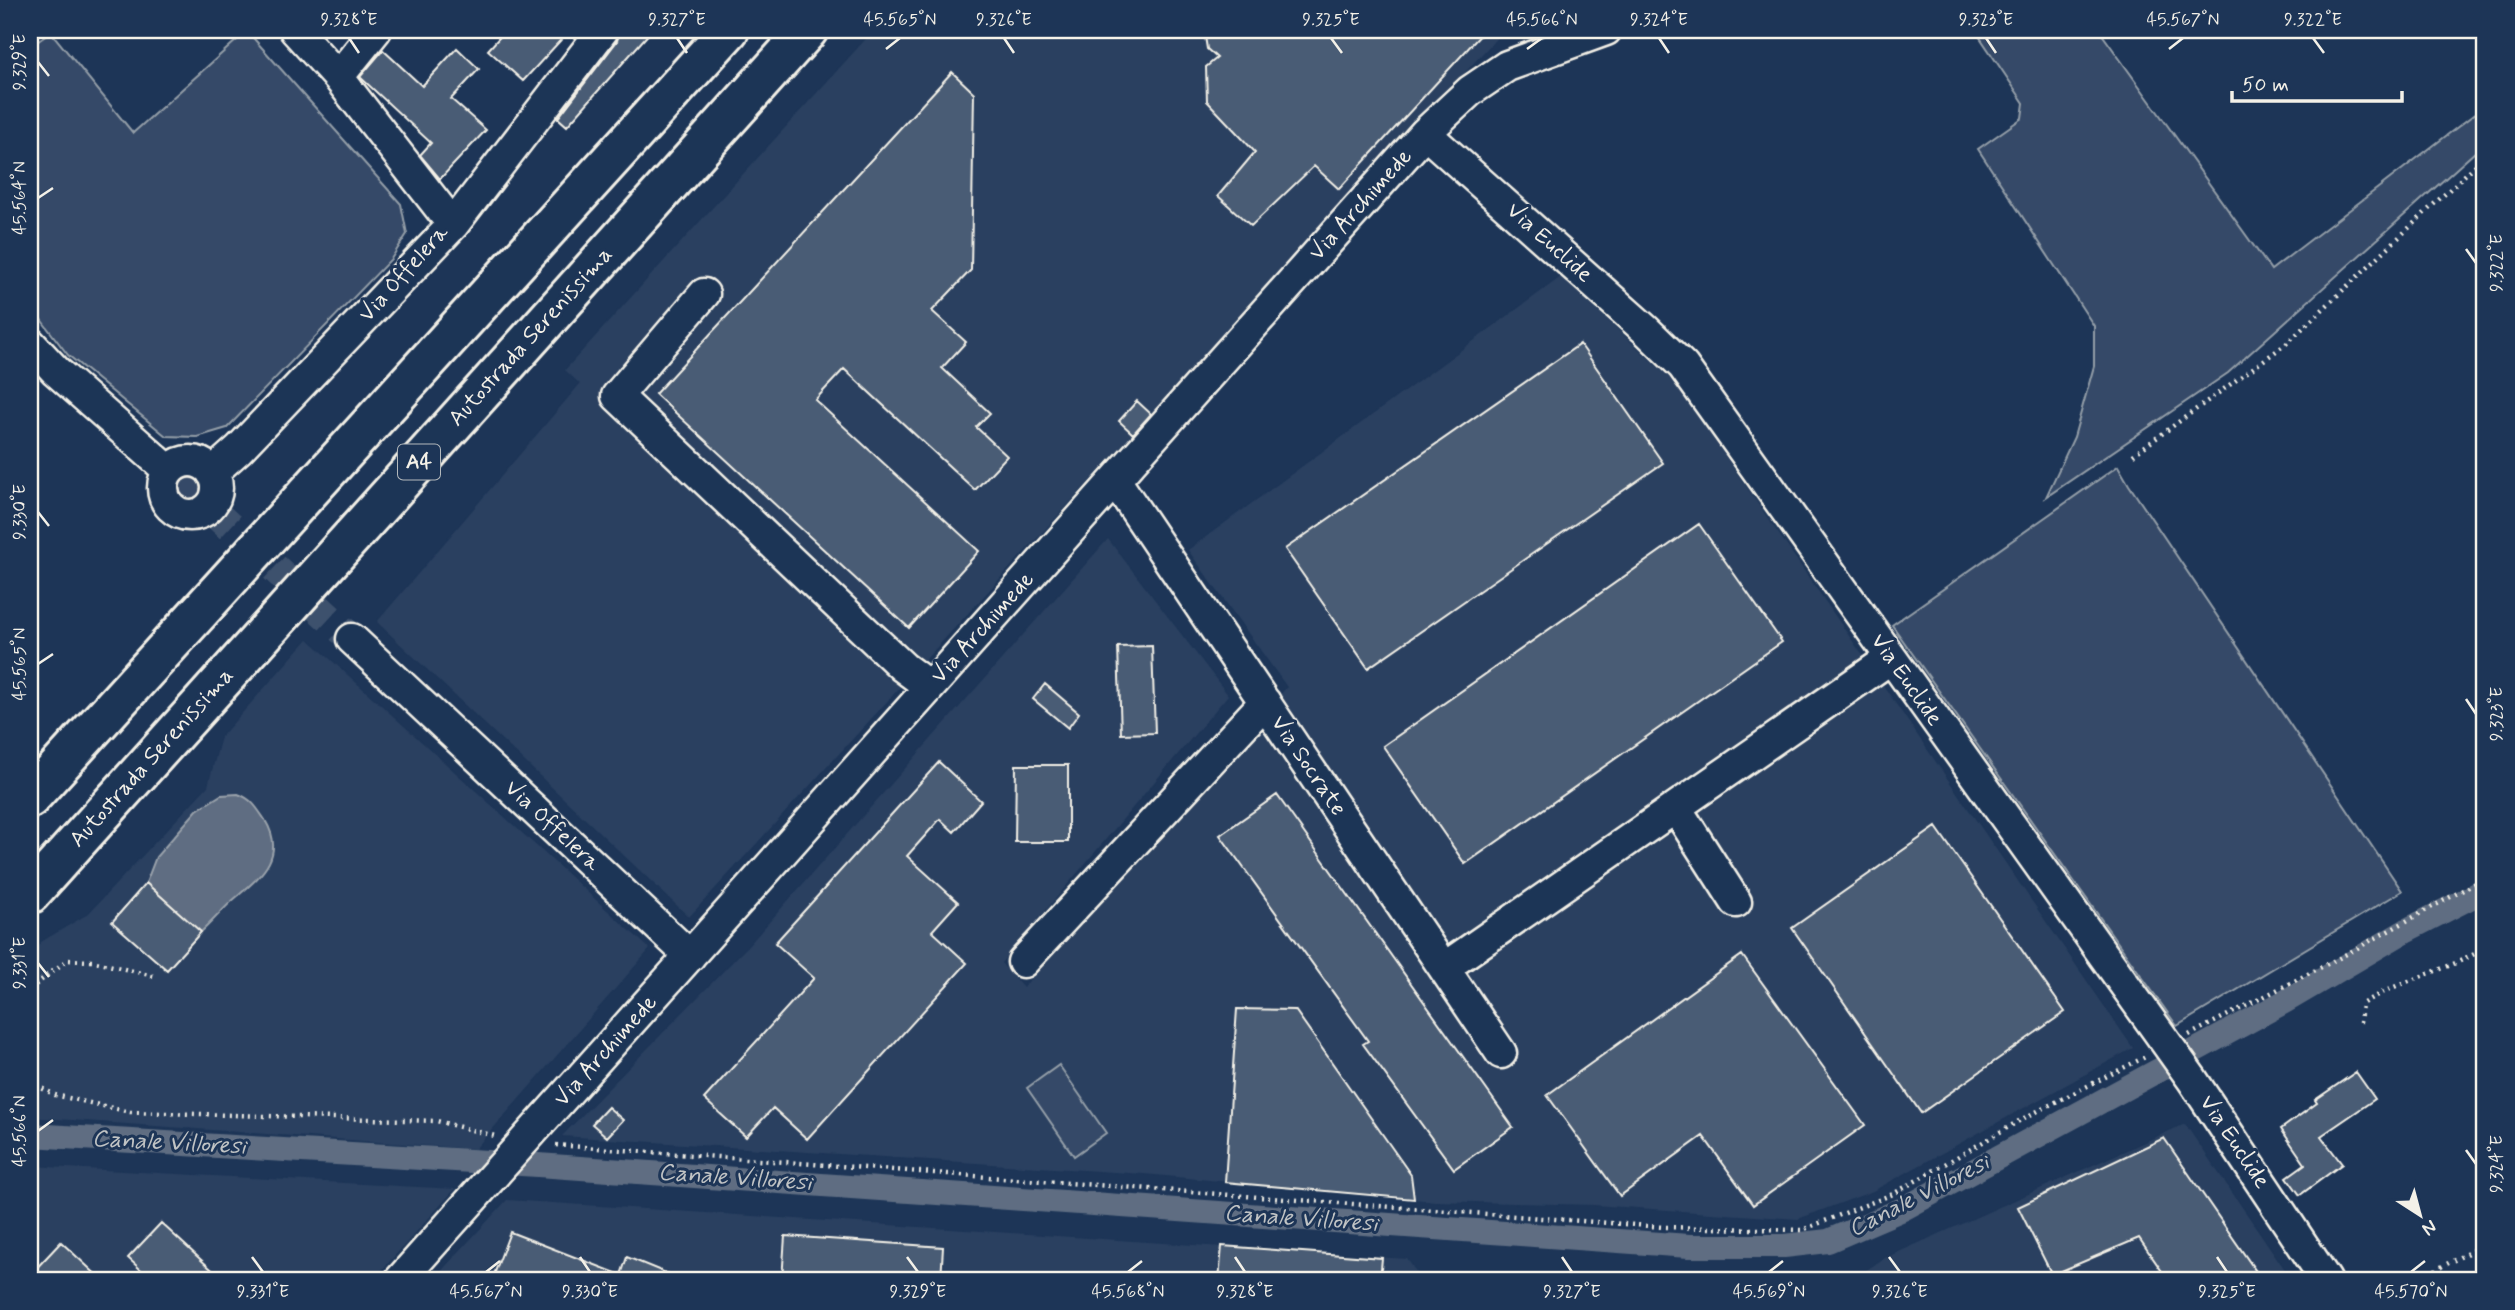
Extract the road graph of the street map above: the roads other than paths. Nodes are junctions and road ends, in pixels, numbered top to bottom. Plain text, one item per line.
1 (295, 30) edge
2 (376, 30) edge
3 (603, 30) edge
4 (729, 30) edge
5 (808, 30) edge
6 (1606, 30) edge
7 (338, 77) junction
8 (1425, 133) junction
9 (453, 225) junction
10 (704, 294) dead end
11 (30, 343) edge
12 (169, 471) junction
13 (212, 473) junction
14 (1115, 480) junction
15 (352, 639) tunnel mouth
16 (1891, 659) junction
17 (930, 687) junction
18 (1265, 702) junction
19 (30, 798) edge
20 (1676, 808) junction
21 (30, 894) edge
22 (1736, 902) dead end
23 (690, 956) junction
24 (1023, 962) dead end
25 (1444, 968) junction
26 (1501, 1053) dead end
27 (400, 1280) edge
28 (2326, 1280) edge

1 - 7 street, Via Offelera
2 - 7 street
3 - 9 street
4 - 19 highway
5 - 21 highway, Autostrada Serenissima / A4
6 - 8 street, Via Archimede
7 - 9 street, Via Offelera
8 - 14 street, Via Archimede
8 - 16 street, Via Euclide
9 - 13 street, Via Offelera
10 - 17 street
11 - 12 street
12 - 13 street
12 - 13 street
14 - 17 street, Via Archimede
14 - 18 street, Via Socrate
15 - 23 street, Via Offelera
16 - 20 street
16 - 28 street, Via Euclide
17 - 23 street, Via Archimede
18 - 24 street
18 - 25 street, Via Socrate
20 - 22 street
20 - 25 street
23 - 27 street, Via Archimede
25 - 26 street, Via Socrate

